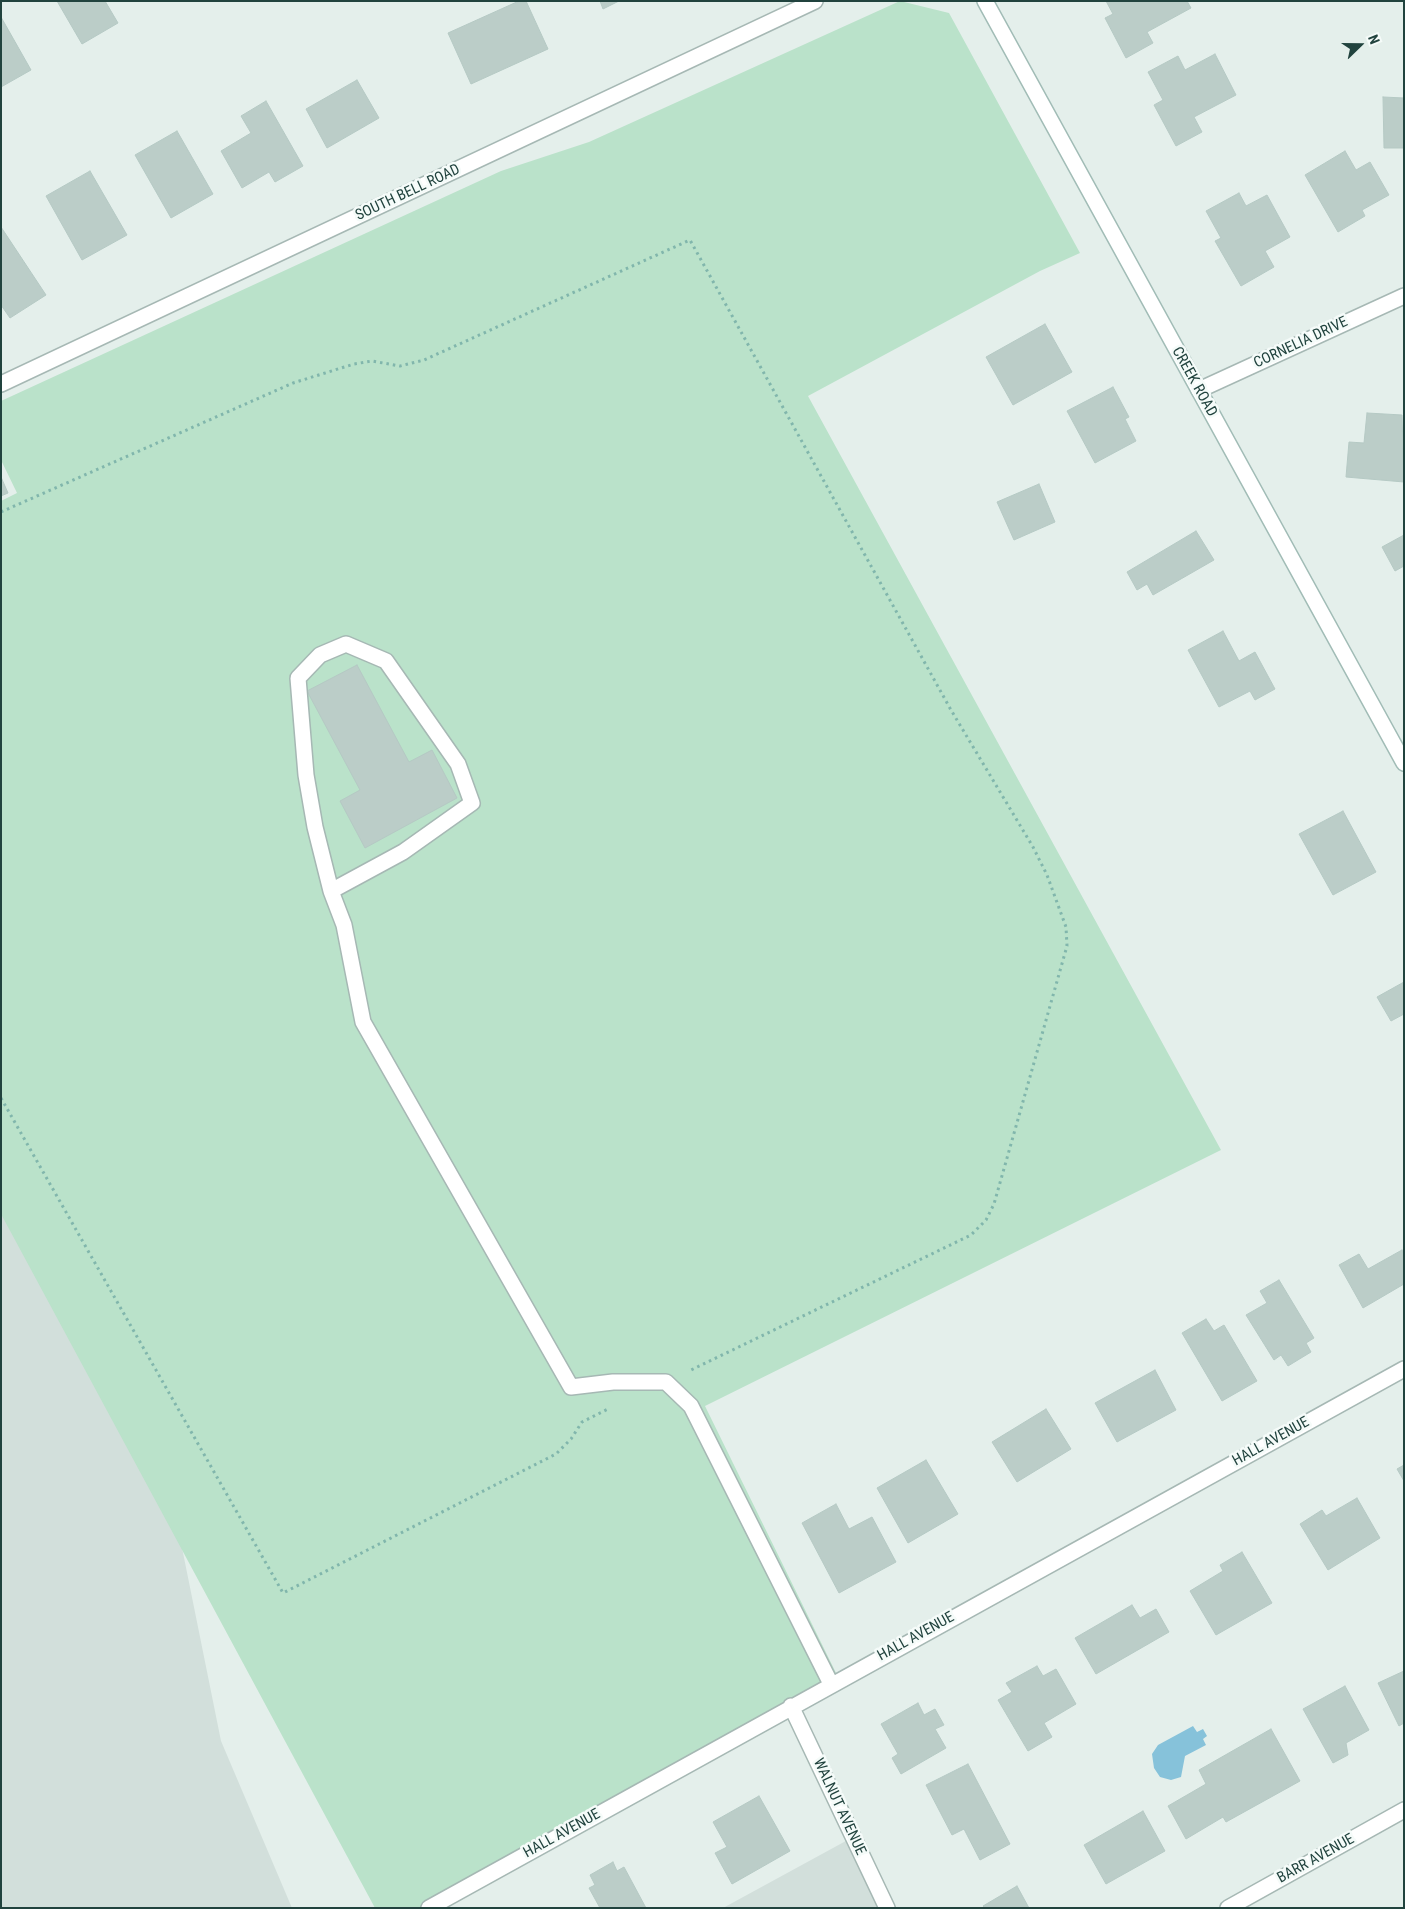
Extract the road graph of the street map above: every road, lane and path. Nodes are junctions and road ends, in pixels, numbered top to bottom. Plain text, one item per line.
1 (814, 1) edge
2 (985, 1) edge
3 (1404, 296) edge
4 (1, 384) edge
5 (1198, 390) junction
6 (1, 512) edge
7 (1404, 763) edge
8 (331, 891) junction
9 (1, 1098) edge
10 (1404, 1369) edge
11 (666, 1382) junction
12 (616, 1406) dead end
13 (831, 1684) junction
14 (791, 1706) junction
15 (1404, 1810) edge
16 (429, 1908) edge
17 (887, 1908) edge
18 (1228, 1908) edge

1 - 4 street, SOUTH BELL ROAD
2 - 5 street, CREEK ROAD
3 - 5 street, CORNELIA DRIVE
5 - 7 street, CREEK ROAD
6 - 11 path
8 - 8 street
8 - 11 street
9 - 12 path
10 - 13 street, HALL AVENUE
11 - 13 street
13 - 14 street, HALL AVENUE
14 - 16 street, HALL AVENUE
14 - 17 street, WALNUT AVENUE
15 - 18 street, BARR AVENUE

